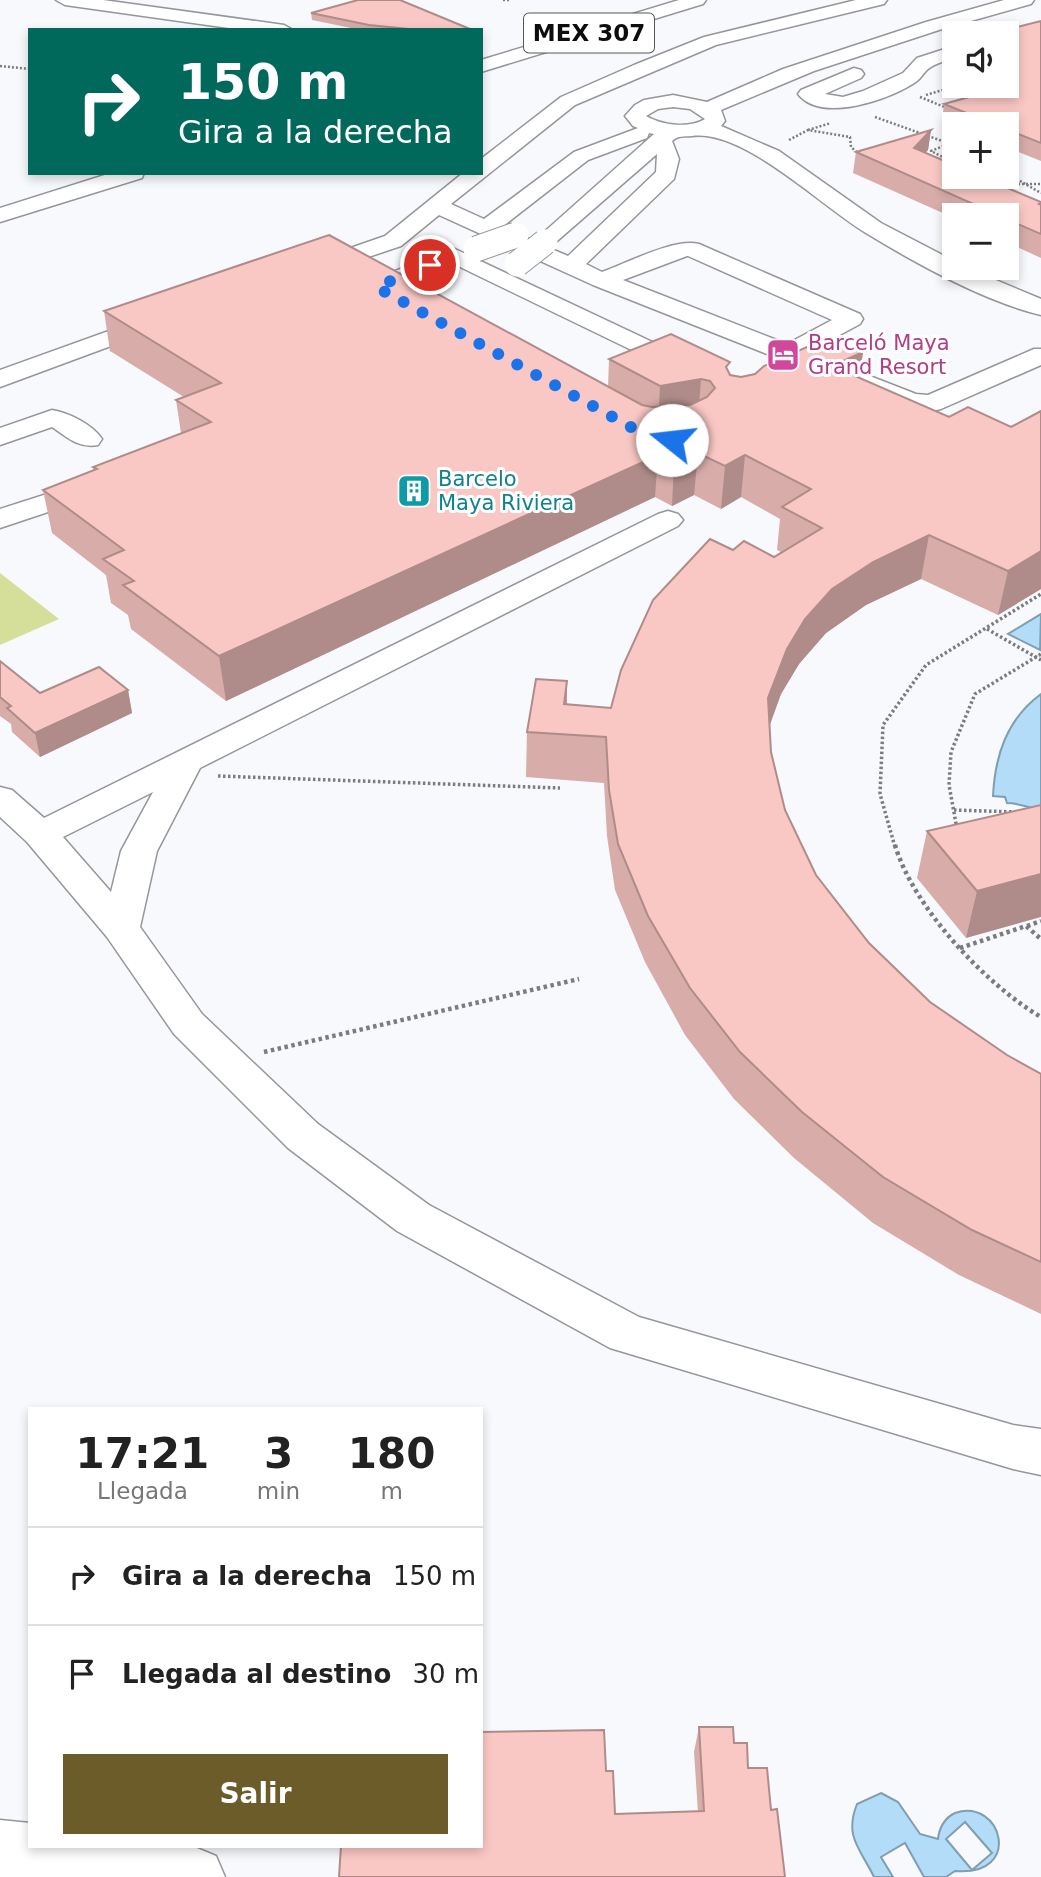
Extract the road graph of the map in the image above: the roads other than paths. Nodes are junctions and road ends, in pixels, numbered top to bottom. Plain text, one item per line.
1 (65, 0) edge
2 (654, 0) edge
3 (697, 0) edge
4 (878, 0) edge
5 (1005, 1) edge
6 (1041, 10) edge
7 (964, 21) edge
8 (987, 21) edge
9 (269, 28) edge
10 (942, 30) edge
11 (942, 33) edge
12 (881, 38) junction
13 (915, 49) junction
14 (483, 52) edge
15 (942, 54) edge
16 (942, 56) edge
17 (483, 65) edge
18 (701, 113) junction
19 (655, 133) junction
20 (483, 167) edge
21 (75, 175) edge
22 (128, 175) edge
23 (472, 175) edge
24 (0, 198) edge
25 (435, 205) junction
26 (0, 215) edge
27 (472, 244) junction
28 (571, 266) junction
29 (508, 271) junction
30 (296, 274) edge
31 (601, 280) junction
32 (1041, 308) edge
33 (418, 312) edge
34 (173, 316) edge
35 (787, 354) junction
36 (1041, 357) edge
37 (709, 378) edge
38 (0, 379) edge
39 (0, 437) edge
40 (88, 439) dead end
41 (50, 502) edge
42 (1, 517) edge
43 (668, 520) dead end
44 (185, 764) junction
45 (0, 798) edge
46 (40, 834) junction
47 (121, 928) junction
48 (1041, 1452) edge
49 (0, 1849) edge
50 (195, 1877) edge

1 - 9 main road
2 - 14 main road, MEX 307
3 - 17 main road, MEX 307
4 - 20 main road
5 - 7 main road
6 - 8 main road
10 - 12 main road
11 - 13 main road
12 - 13 main road
12 - 18 main road
13 - 15 main road
13 - 16 main road
18 - 19 main road
18 - 19 main road
18 - 32 main road
19 - 27 main road, bridge
19 - 27 main road
19 - 28 main road
19 - 29 main road, bridge
21 - 24 main road
22 - 26 main road
23 - 25 main road
25 - 27 main road
25 - 30 main road
27 - 28 main road
27 - 29 main road
27 - 33 main road
28 - 31 main road
29 - 37 main road
31 - 35 main road
31 - 35 main road
34 - 38 main road
35 - 36 main road
39 - 40 main road
41 - 42 main road
43 - 44 main road
44 - 46 main road
44 - 47 main road
45 - 46 main road
46 - 47 main road
47 - 48 main road
49 - 50 main road

